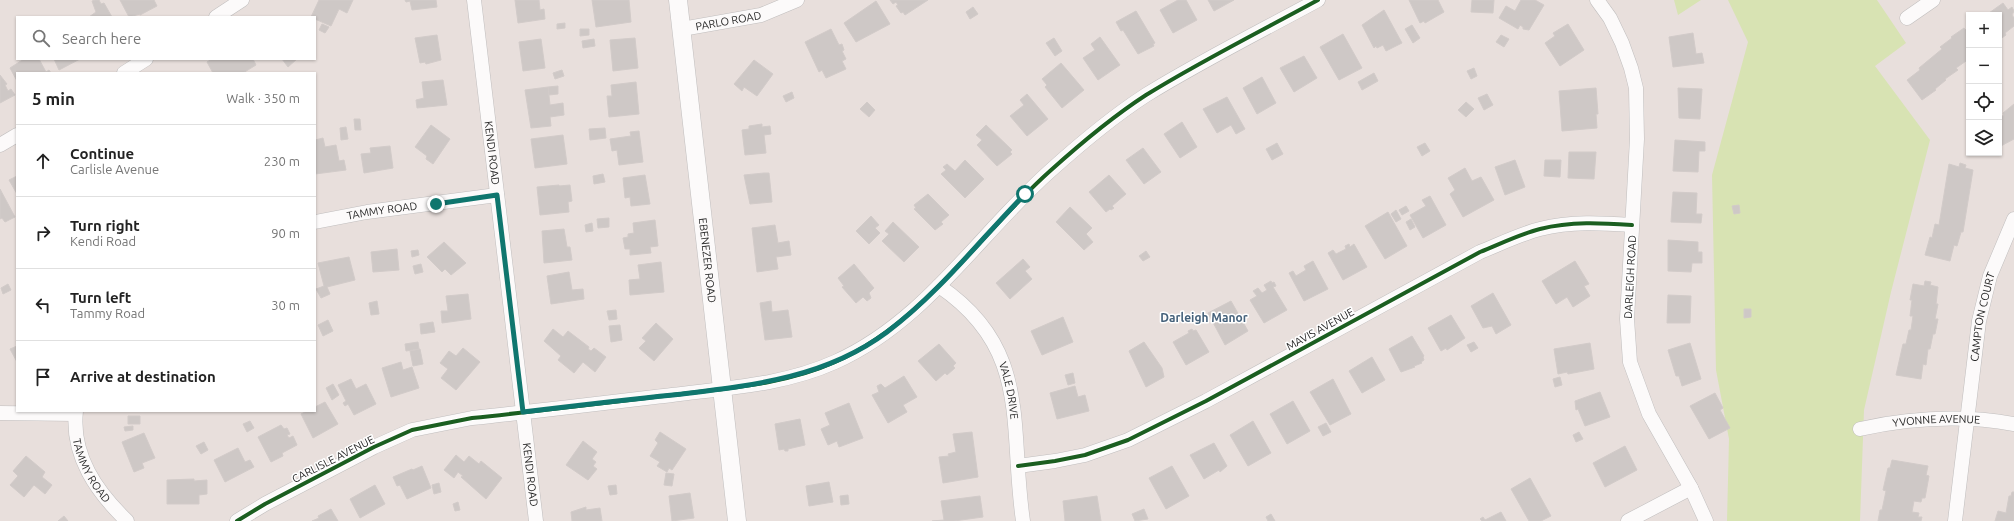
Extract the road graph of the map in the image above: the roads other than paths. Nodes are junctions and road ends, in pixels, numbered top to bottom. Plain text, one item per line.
1 (242, 0) edge
2 (474, 0) edge
3 (678, 0) edge
4 (797, 0) edge
5 (1318, 0) edge
6 (1597, 0) edge
7 (1933, 0) edge
8 (218, 16) edge
9 (1907, 18) dead end
10 (682, 29) junction
11 (144, 60) edge
12 (126, 72) edge
13 (16, 136) edge
14 (0, 145) edge
15 (497, 195) junction
16 (2014, 219) edge
17 (316, 222) edge
18 (1632, 225) junction
19 (939, 286) junction
20 (722, 389) junction
21 (523, 412) junction
22 (76, 413) edge
23 (0, 414) edge
24 (1967, 419) junction
25 (2014, 424) edge
26 (1860, 429) dead end
27 (1018, 466) junction
28 (1691, 488) junction
29 (127, 521) edge
30 (237, 521) edge
31 (536, 521) edge
32 (738, 521) edge
33 (1023, 521) edge
34 (1628, 521) edge
35 (1706, 521) edge
36 (1955, 521) edge

1 - 8 street
2 - 15 street, KENDI ROAD
3 - 10 street, EBENEZER ROAD
4 - 10 street, PARLO ROAD
5 - 19 street, CARLISLE AVENUE
6 - 18 street, DARLEIGH ROAD
7 - 9 street
10 - 20 street, EBENEZER ROAD
11 - 12 street
13 - 14 street
15 - 17 street, TAMMY ROAD
15 - 21 street, KENDI ROAD
16 - 24 street, CAMPTON COURT
18 - 27 street, MAVIS AVENUE
18 - 28 street, DARLEIGH ROAD
19 - 20 street, CARLISLE AVENUE
19 - 27 street, VALE DRIVE
20 - 21 street, CARLISLE AVENUE
20 - 32 street, EBENEZER ROAD
21 - 30 street, CARLISLE AVENUE
21 - 31 street, KENDI ROAD
22 - 23 street
22 - 29 street, TAMMY ROAD
24 - 25 street, YVONNE AVENUE
24 - 26 street, YVONNE AVENUE
24 - 36 street, CAMPTON COURT
27 - 33 street, VALE DRIVE
28 - 34 street
28 - 35 street, DARLEIGH ROAD

